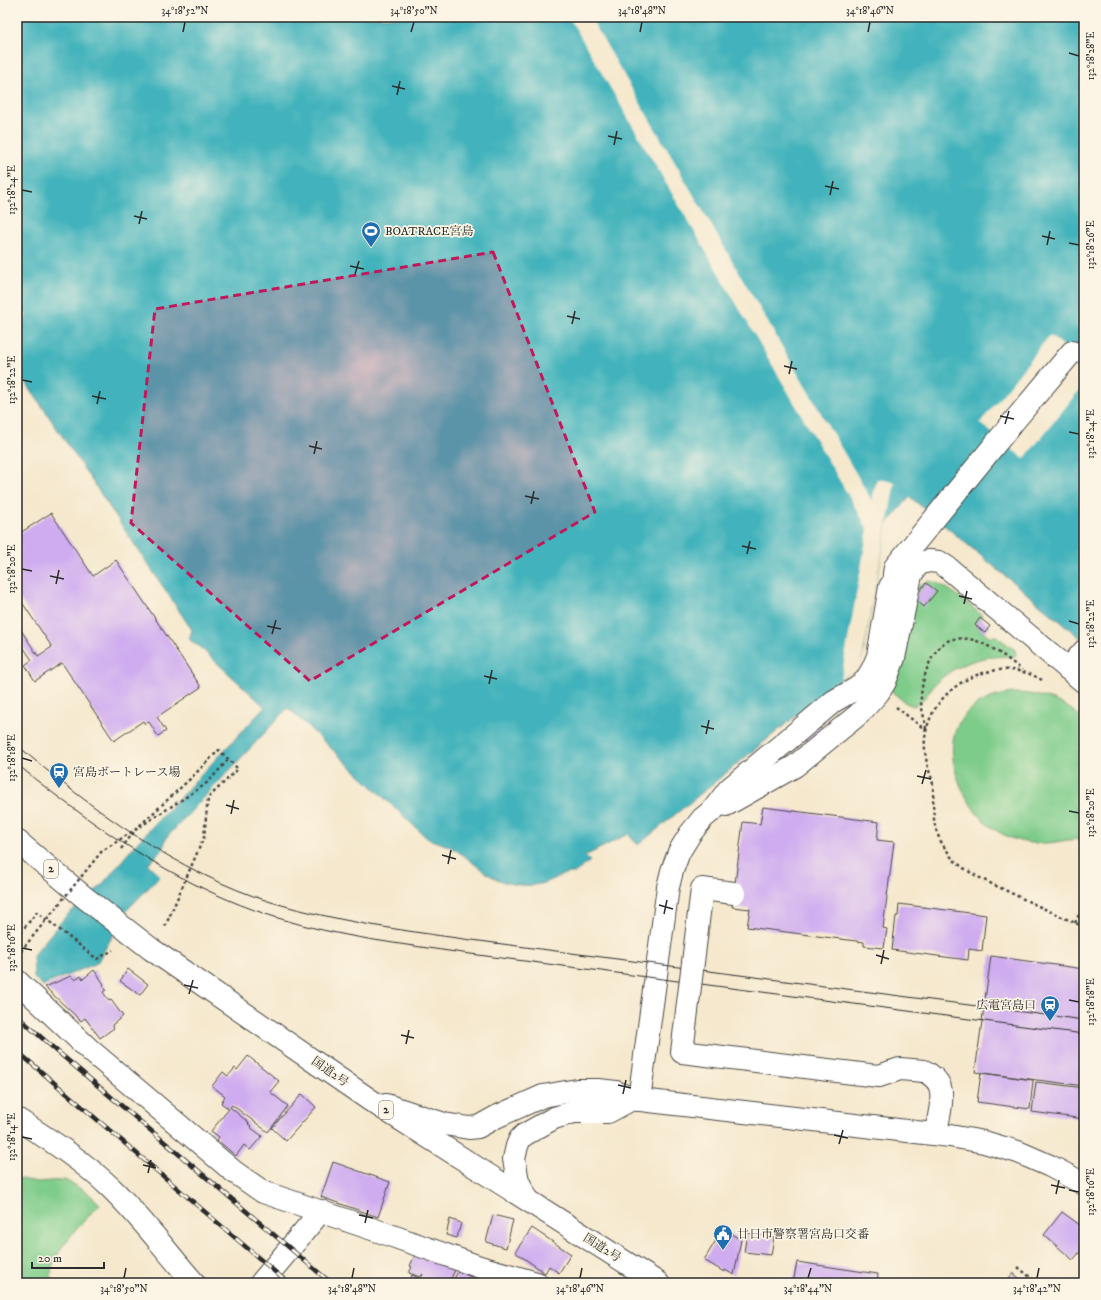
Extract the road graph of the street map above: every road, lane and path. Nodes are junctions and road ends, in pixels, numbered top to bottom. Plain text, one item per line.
1 (1072, 352) dead end
2 (919, 563) junction
3 (890, 587) junction
4 (1084, 651) edge
5 (1023, 671) junction
6 (1076, 675) edge
7 (1046, 682) dead end
8 (878, 693) junction
9 (927, 731) junction
10 (228, 760) junction
11 (713, 810) junction
12 (133, 826) dead end
13 (137, 828) junction
14 (17, 841) edge
15 (121, 849) dead end
16 (734, 892) dead end
17 (1084, 904) edge
18 (47, 920) junction
19 (1075, 923) junction
20 (1084, 927) edge
21 (162, 933) dead end
22 (17, 937) edge
23 (114, 949) dead end
24 (17, 956) edge
25 (17, 981) edge
26 (370, 1100) junction
27 (636, 1100) junction
28 (17, 1119) edge
29 (935, 1134) junction
30 (1084, 1184) edge
31 (528, 1200) junction
32 (321, 1212) junction
33 (1018, 1267) dead end
34 (194, 1283) edge
35 (261, 1283) edge
36 (537, 1283) edge
37 (658, 1283) edge
38 (1037, 1283) edge

1 - 3 main road
2 - 3 main road
2 - 6 main road
2 - 8 main road
3 - 11 main road
4 - 6 main road
5 - 7 path
5 - 9 path
5 - 9 path
8 - 9 path
8 - 11 main road
9 - 19 path
10 - 13 path
10 - 18 path, bridge
10 - 21 path
11 - 27 main road
12 - 13 path
13 - 15 path
14 - 26 main road, 国道2号 / 2
16 - 29 main road, bridge
17 - 19 path
18 - 22 path
18 - 23 path
18 - 24 path, bridge
19 - 20 path
25 - 32 main road
26 - 27 main road
26 - 31 main road, 国道2号 / 2
27 - 29 main road
27 - 31 main road
28 - 34 main road
29 - 30 main road
31 - 37 main road, 国道2号 / 2
32 - 35 main road
32 - 36 main road
33 - 38 path

